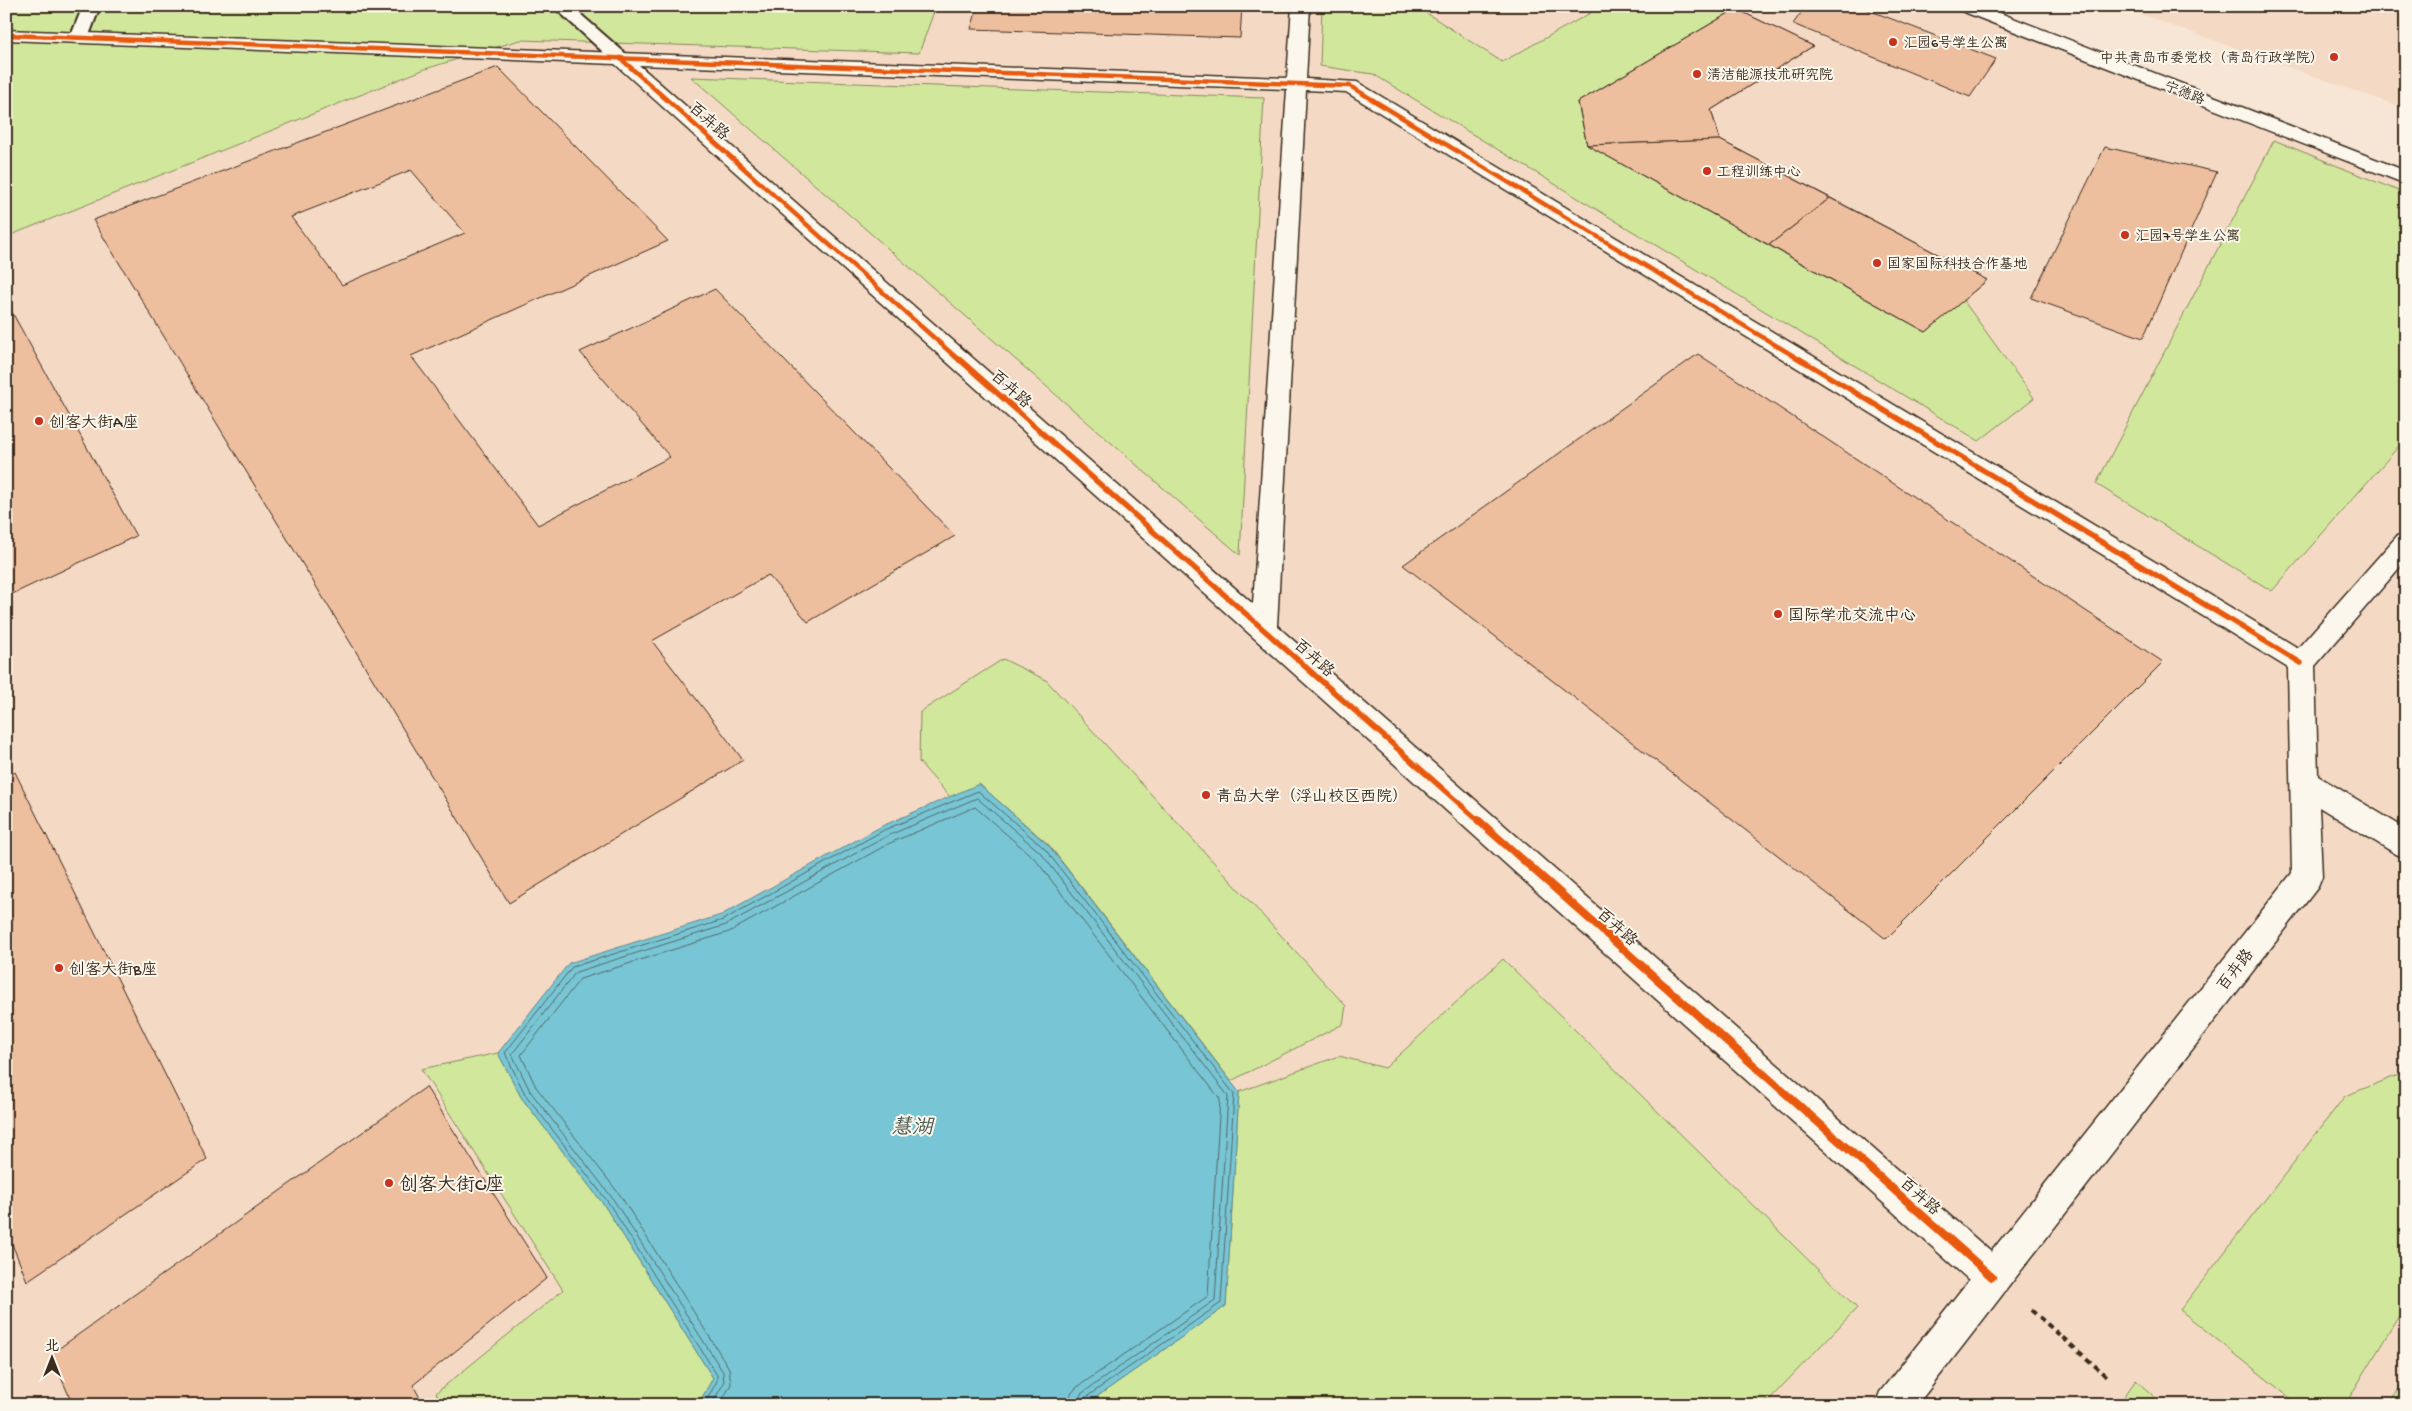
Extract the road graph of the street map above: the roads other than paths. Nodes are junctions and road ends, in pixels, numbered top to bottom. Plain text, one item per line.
1 (92, 6) edge
2 (561, 6) edge
3 (1301, 6) edge
4 (1965, 6) edge
5 (6, 35) edge
6 (79, 38) junction
7 (620, 58) junction
8 (1297, 84) junction
9 (2406, 178) edge
10 (2406, 542) edge
11 (1264, 630) junction
12 (2301, 663) junction
13 (2304, 782) junction
14 (2406, 845) edge
15 (1992, 1277) junction
16 (1893, 1405) edge

1 - 6 lane
2 - 7 lane
3 - 8 street
4 - 9 street, 宁德路
5 - 6 street
6 - 7 street
7 - 8 street
7 - 11 street, 百卉路
8 - 11 street
8 - 12 street
10 - 12 street
11 - 15 street, 百卉路
12 - 13 street, 百卉路
13 - 14 street
13 - 15 street, 百卉路
15 - 16 street, 百卉路

